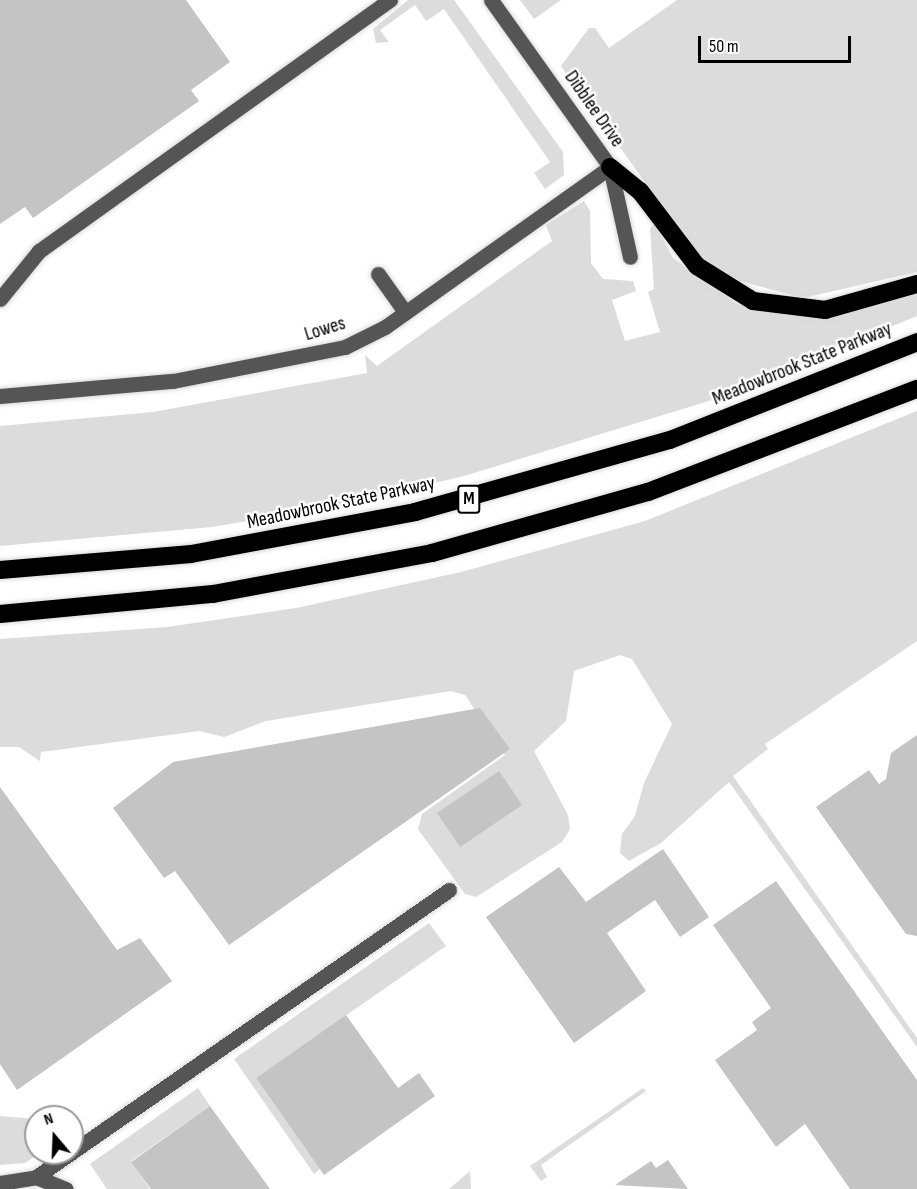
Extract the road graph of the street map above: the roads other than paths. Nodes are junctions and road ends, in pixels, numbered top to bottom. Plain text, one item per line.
1 (390, 0) edge
2 (491, 0) edge
3 (610, 167) junction
4 (630, 257) dead end
5 (378, 274) dead end
6 (917, 284) edge
7 (0, 299) edge
8 (405, 312) junction
9 (917, 342) edge
10 (917, 389) edge
11 (0, 396) edge
12 (0, 570) edge
13 (0, 614) edge
14 (449, 890) dead end
15 (36, 1177) junction
16 (0, 1183) edge
17 (66, 1189) edge

1 - 7 street
2 - 3 street, Dibblee Drive
3 - 4 street, Dibblee Drive
3 - 6 highway
3 - 8 street, Lowes
5 - 8 street
8 - 11 street, Lowes
9 - 12 highway, Meadowbrook State Parkway / M
10 - 13 highway, M
14 - 15 street
15 - 16 street
15 - 17 street

